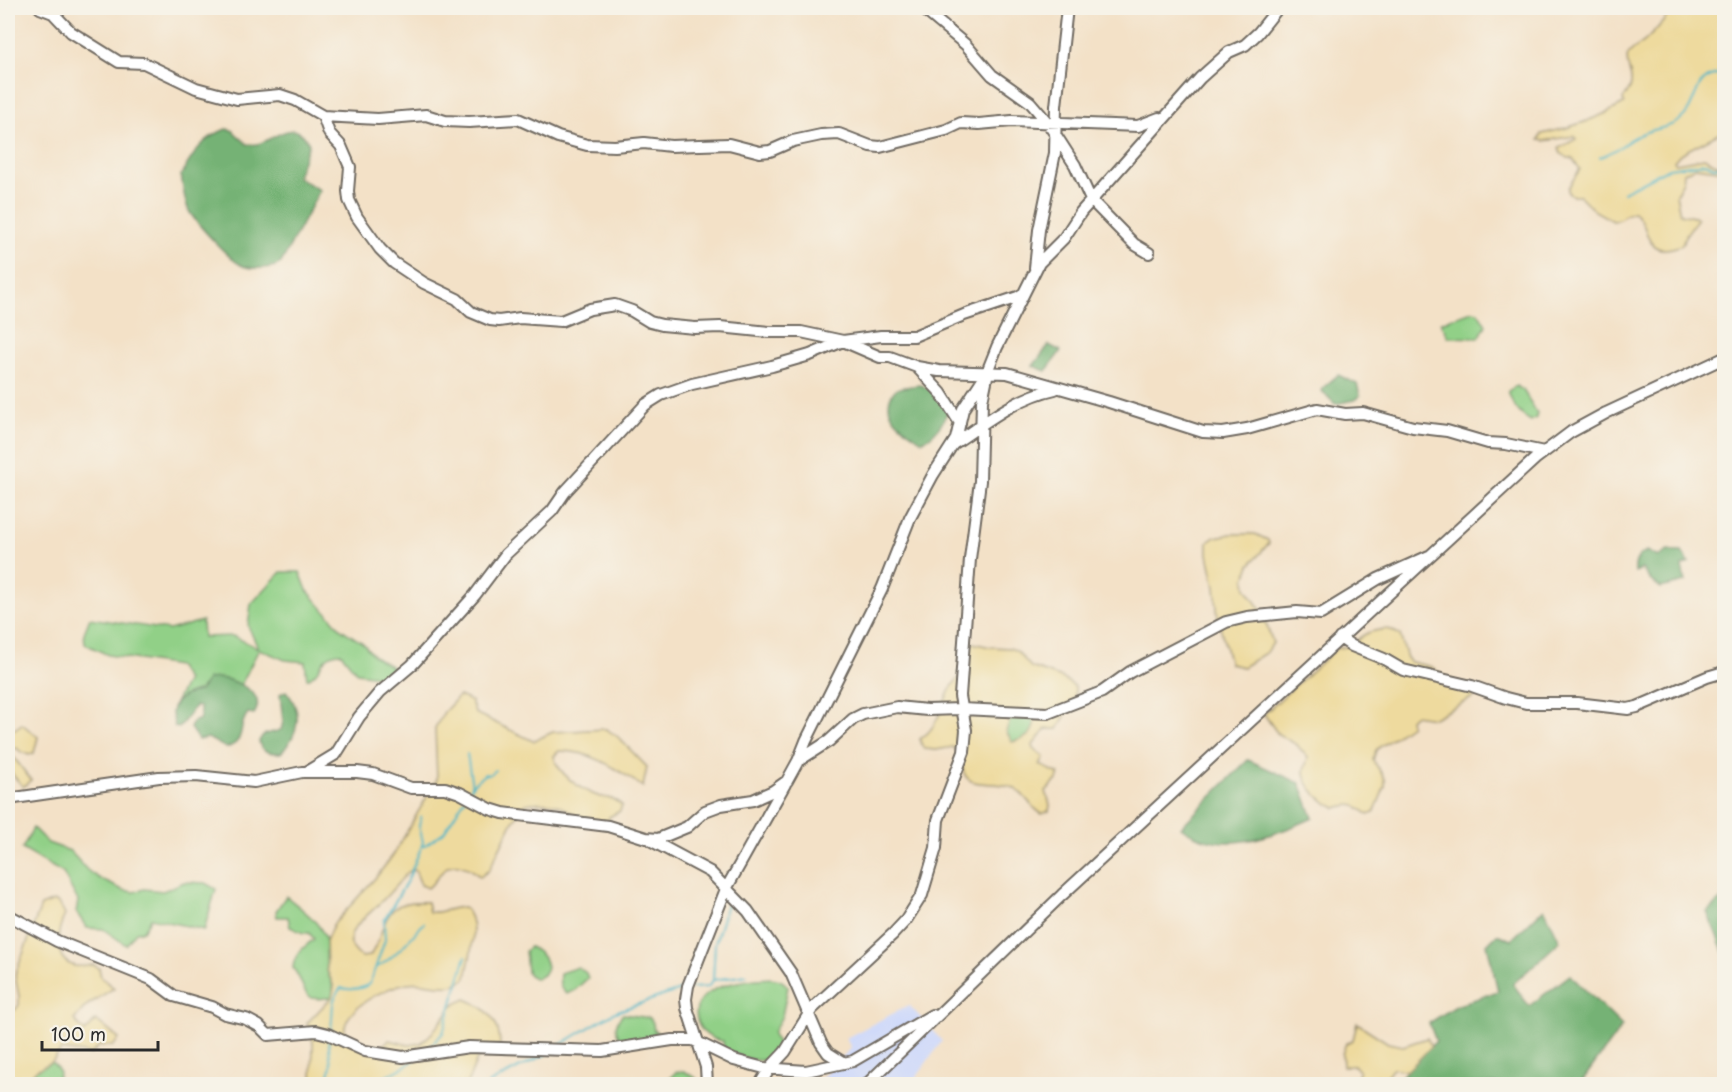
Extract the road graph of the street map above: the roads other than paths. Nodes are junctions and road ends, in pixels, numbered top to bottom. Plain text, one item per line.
1 (40, 8) edge
2 (922, 8) edge
3 (1067, 8) edge
4 (1278, 8) edge
5 (323, 116) junction
6 (1164, 116) junction
7 (1052, 124) junction
8 (1056, 137) junction
9 (1091, 200) junction
10 (1149, 253) dead end
11 (1035, 272) junction
12 (1024, 293) junction
13 (843, 341) junction
14 (1725, 358) edge
15 (917, 367) junction
16 (988, 372) junction
17 (1059, 388) junction
18 (960, 423) junction
19 (982, 425) junction
20 (953, 444) junction
21 (1544, 452) junction
22 (1429, 556) junction
23 (1340, 638) junction
24 (1725, 672) edge
25 (962, 709) junction
26 (798, 761) junction
27 (307, 772) junction
28 (787, 781) junction
29 (8, 799) edge
30 (646, 838) junction
31 (726, 889) junction
32 (8, 915) edge
33 (948, 1006) junction
34 (809, 1014) junction
35 (698, 1042) junction
36 (844, 1063) junction
37 (770, 1068) junction
38 (707, 1084) edge
39 (760, 1084) edge
40 (867, 1084) edge

1 - 5 street
2 - 7 street
3 - 7 street
4 - 6 street
5 - 7 street
5 - 13 street
6 - 7 street
6 - 9 street
7 - 8 street
8 - 9 street
8 - 11 street
9 - 10 street
9 - 11 street
11 - 12 street
12 - 13 street
12 - 16 street
13 - 15 street
13 - 27 street
14 - 21 street
15 - 16 street
15 - 18 street
16 - 17 street
16 - 18 street
16 - 19 street
17 - 19 street
17 - 21 street
18 - 20 street
19 - 20 street
19 - 25 street
20 - 26 street
21 - 22 street
22 - 23 street
22 - 25 street
23 - 24 street
23 - 33 street
25 - 26 street
25 - 34 street
26 - 28 street
27 - 29 street
27 - 30 street
28 - 30 street
28 - 31 street
30 - 31 street
31 - 34 street
31 - 35 street
32 - 35 street
33 - 36 street
33 - 40 street
34 - 36 street
34 - 37 street
35 - 37 street
35 - 38 street
36 - 37 street
37 - 39 street

